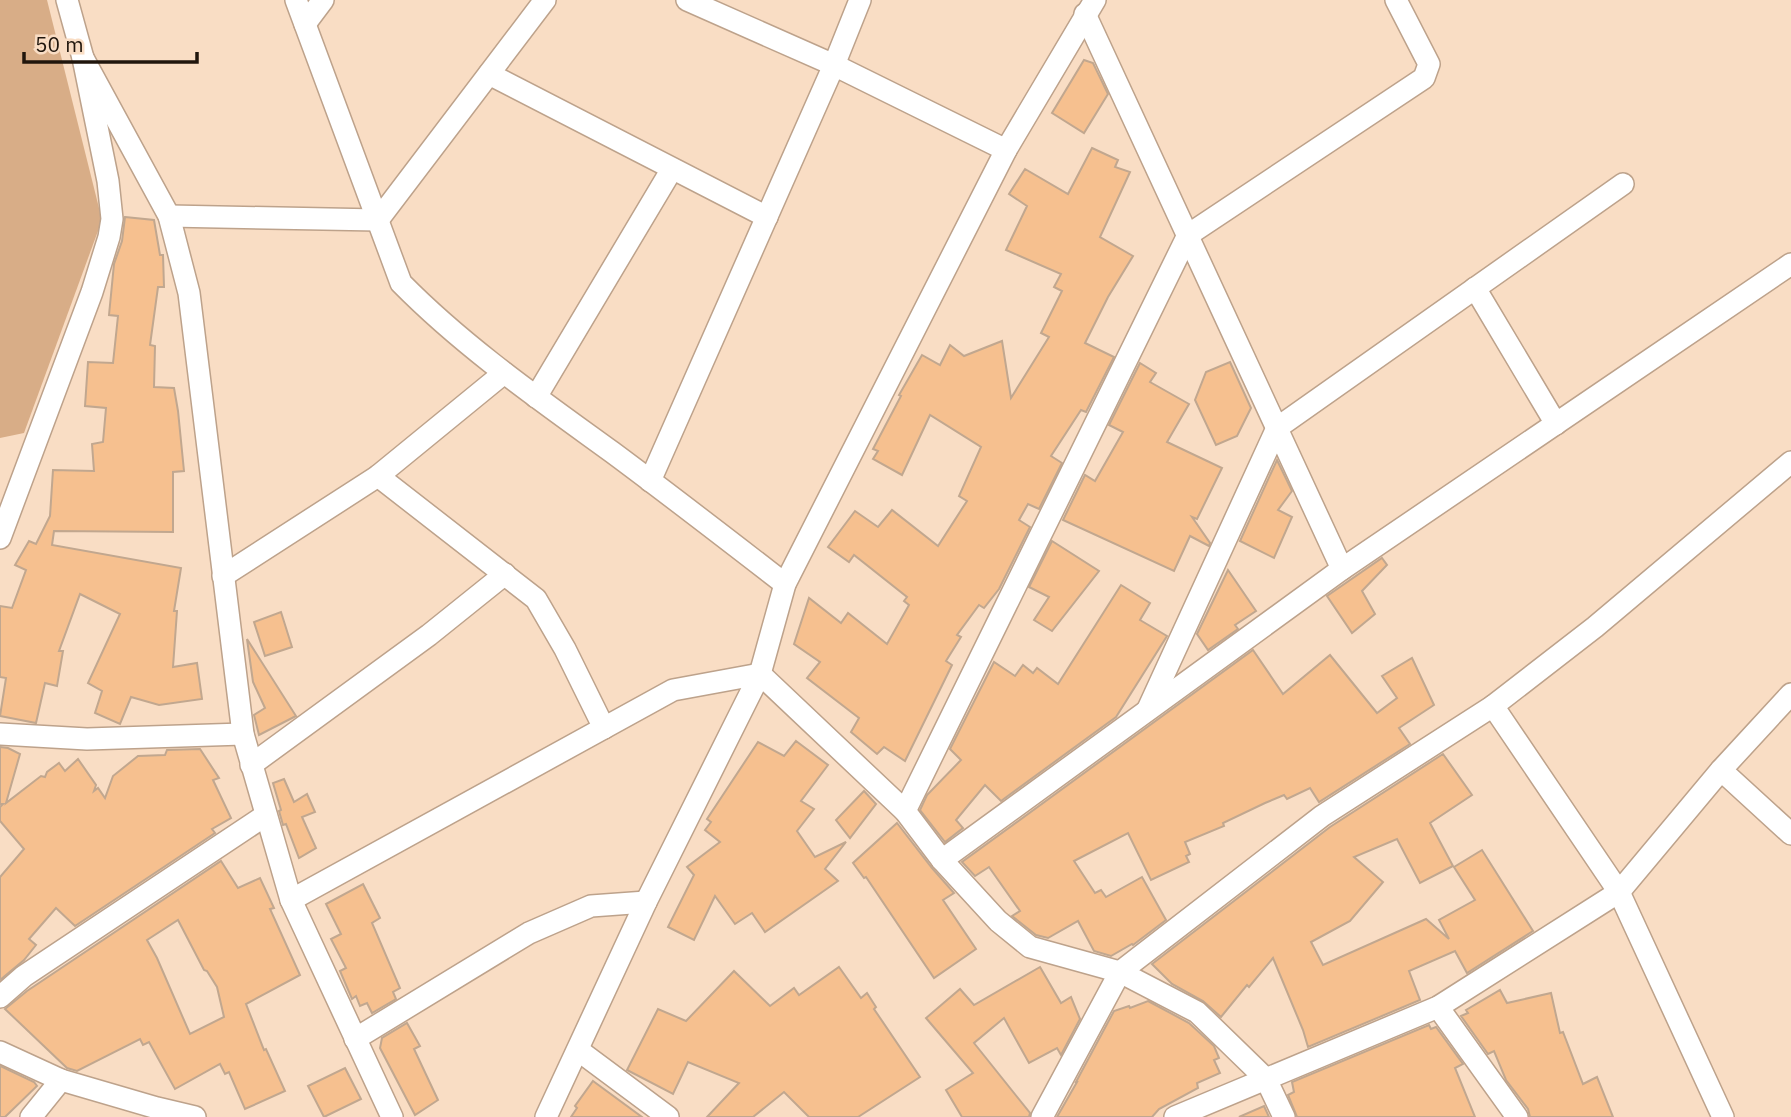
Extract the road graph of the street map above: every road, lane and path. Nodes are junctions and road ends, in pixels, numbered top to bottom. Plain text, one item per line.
1 (67, 0) edge
2 (296, 0) edge
3 (323, 0) edge
4 (545, 0) edge
5 (687, 0) edge
6 (860, 0) edge
7 (1396, 0) edge
8 (1090, 7) edge
9 (305, 24) junction
10 (83, 58) junction
11 (834, 65) junction
12 (489, 74) junction
13 (1006, 150) junction
14 (672, 169) junction
15 (1623, 184) dead end
16 (169, 216) junction
17 (767, 217) junction
18 (378, 220) junction
19 (1188, 235) junction
20 (1791, 264) edge
21 (1475, 288) junction
22 (504, 373) junction
23 (536, 397) junction
24 (1556, 424) junction
25 (1277, 428) junction
26 (1791, 463) edge
27 (378, 476) junction
28 (650, 481) junction
29 (0, 538) edge
30 (1342, 569) junction
31 (505, 574) junction
32 (223, 576) junction
33 (785, 584) junction
34 (760, 674) junction
35 (1791, 694) edge
36 (1493, 706) junction
37 (1148, 710) junction
38 (604, 728) junction
39 (0, 734) edge
40 (243, 734) junction
41 (251, 765) junction
42 (1721, 770) junction
43 (905, 811) junction
44 (266, 815) junction
45 (1791, 834) edge
46 (942, 860) junction
47 (1619, 892) junction
48 (291, 900) junction
49 (646, 902) junction
50 (1119, 972) junction
51 (0, 997) edge
52 (1438, 1007) junction
53 (355, 1039) junction
54 (578, 1049) junction
55 (0, 1052) edge
56 (1266, 1079) junction
57 (61, 1080) junction
58 (159, 1113) edge
59 (34, 1116) edge
60 (195, 1117) edge
61 (392, 1117) edge
62 (546, 1117) edge
63 (668, 1117) edge
64 (1042, 1117) edge
65 (1175, 1117) edge
66 (1284, 1117) edge
67 (1517, 1117) edge
68 (1723, 1117) edge

1 - 10 street
2 - 9 street
3 - 9 street
4 - 12 street
5 - 11 street
6 - 11 street
7 - 19 street
8 - 13 street
8 - 19 street
9 - 18 street
10 - 16 street
10 - 29 street
11 - 13 street
11 - 17 street
12 - 14 street
12 - 18 street
13 - 33 street
14 - 17 street
14 - 23 street
15 - 21 street
16 - 18 street
16 - 32 street
17 - 28 street
18 - 22 street
19 - 25 street
19 - 43 street
20 - 24 street
21 - 24 street
21 - 25 street
22 - 23 street
22 - 27 street
23 - 28 street
24 - 30 street
25 - 30 street
25 - 37 street
26 - 36 street
27 - 31 street
27 - 32 street
28 - 33 street
30 - 37 street
31 - 38 street
31 - 41 street
32 - 40 street
33 - 34 street
34 - 38 street
34 - 43 street
34 - 49 street
35 - 42 street
36 - 47 street
36 - 50 street
37 - 46 street
38 - 48 street
39 - 40 street
40 - 41 street
41 - 44 street
42 - 45 street
42 - 47 street
43 - 46 street
44 - 48 street
44 - 51 street
46 - 50 street
47 - 52 street
47 - 68 street
48 - 53 street
49 - 53 street
49 - 54 street
50 - 56 street
50 - 64 street
52 - 56 street
52 - 67 street
53 - 61 street
54 - 62 street
54 - 63 street
55 - 57 street
56 - 65 street
56 - 66 street
57 - 58 street
57 - 59 street
58 - 60 street

